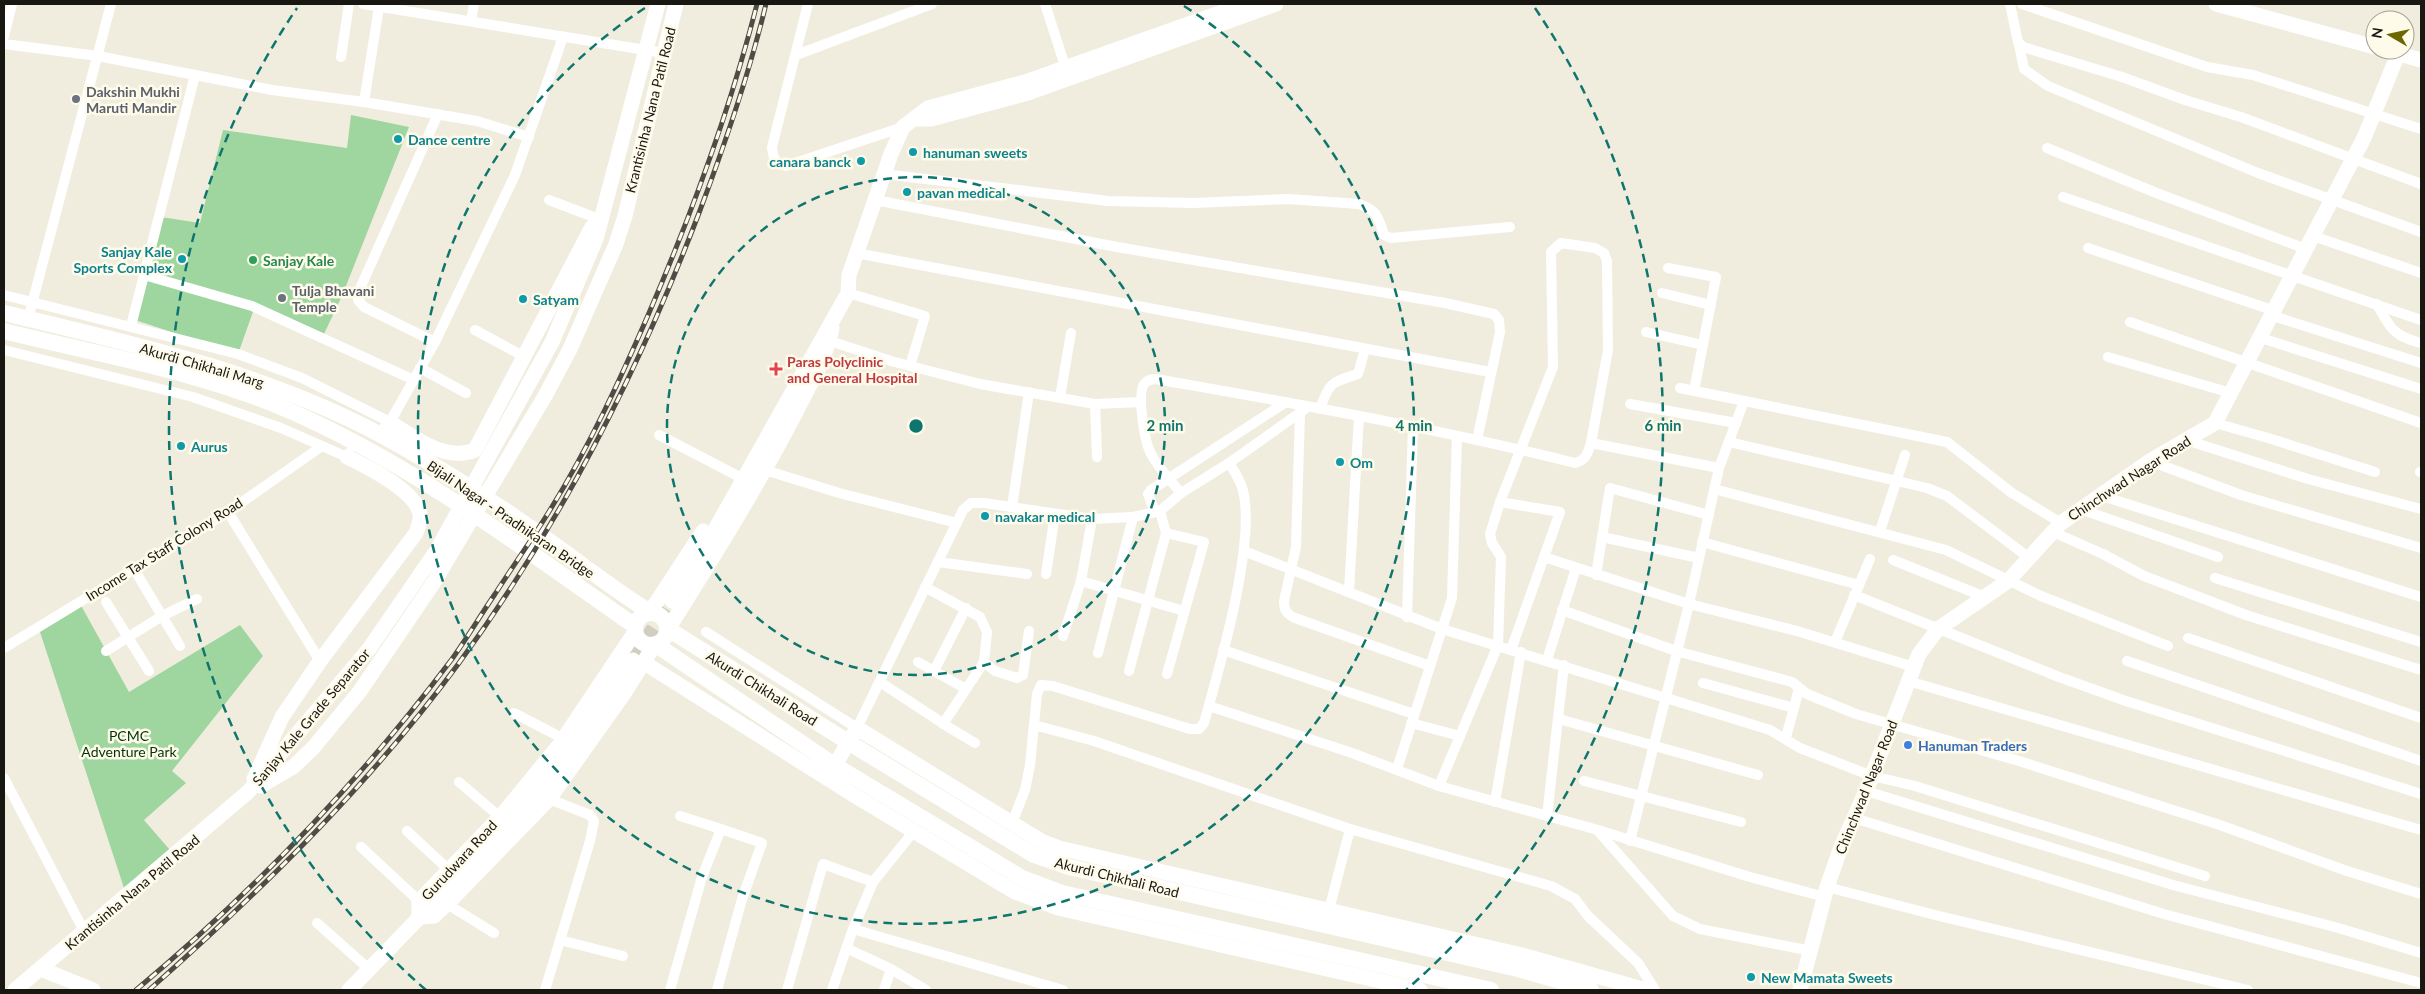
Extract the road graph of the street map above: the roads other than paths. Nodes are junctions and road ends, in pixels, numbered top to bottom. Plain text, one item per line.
1 (12, 4) edge
2 (110, 4) edge
3 (350, 4) edge
4 (363, 4) edge
5 (474, 4) edge
6 (658, 4) edge
7 (676, 4) edge
8 (808, 4) edge
9 (900, 4) edge
10 (932, 4) edge
11 (1045, 4) edge
12 (1245, 4) edge
13 (1276, 4) edge
14 (2010, 4) edge
15 (2022, 4) edge
16 (2216, 4) edge
17 (379, 7) junction
18 (898, 16) junction
19 (471, 21) junction
20 (4, 36) edge
21 (563, 37) junction
22 (4, 44) edge
23 (2365, 44) edge
24 (2020, 45) junction
25 (646, 49) junction
26 (664, 53) junction
27 (796, 55) junction
28 (98, 56) junction
29 (341, 57) dead end
30 (2390, 60) edge
31 (1066, 69) junction
32 (195, 75) junction
33 (364, 102) junction
34 (2374, 112) junction
35 (438, 114) junction
36 (916, 119) junction
37 (903, 127) junction
38 (2421, 129) edge
39 (529, 137) junction
40 (2047, 148) dead end
41 (2352, 160) junction
42 (884, 174) junction
43 (2421, 184) edge
44 (2063, 197) dead end
45 (549, 200) dead end
46 (875, 200) junction
47 (2332, 200) junction
48 (602, 216) junction
49 (625, 216) joint
50 (1510, 227) dead end
51 (2421, 232) edge
52 (596, 240) junction
53 (2310, 242) junction
54 (616, 244) junction
55 (2088, 248) dead end
56 (856, 253) junction
57 (1668, 268) dead end
58 (2421, 274) edge
59 (144, 275) junction
60 (2293, 275) junction
61 (848, 293) junction
62 (1662, 293) dead end
63 (4, 295) edge
64 (33, 302) junction
65 (1711, 304) junction
66 (2377, 304) junction
67 (4, 313) edge
68 (835, 314) junction
69 (2274, 314) junction
70 (28, 319) junction
71 (2421, 320) edge
72 (2130, 322) dead end
73 (131, 326) junction
74 (475, 330) dead end
75 (4, 332) edge
76 (1646, 332) dead end
77 (1071, 333) dead end
78 (2261, 338) junction
79 (830, 341) junction
80 (435, 342) junction
81 (2421, 343) edge
82 (1703, 345) junction
83 (1365, 349) junction
84 (4, 350) edge
85 (525, 357) junction
86 (2108, 357) dead end
87 (2421, 362) edge
88 (2247, 364) junction
89 (910, 366) junction
90 (420, 368) junction
91 (1490, 372) junction
92 (414, 380) junction
93 (1680, 388) dead end
94 (2421, 389) edge
95 (1694, 391) junction
96 (1030, 392) junction
97 (466, 393) dead end
98 (2231, 393) junction
99 (1060, 397) junction
100 (1744, 401) junction
101 (1141, 402) junction
102 (1286, 402) junction
103 (1095, 404) junction
104 (1630, 404) dead end
105 (1320, 409) junction
106 (1304, 410) junction
107 (1359, 416) junction
108 (1736, 423) junction
109 (2215, 423) junction
110 (2421, 423) edge
111 (1413, 427) junction
112 (388, 433) junction
113 (659, 435) dead end
114 (1457, 436) junction
115 (1477, 440) junction
116 (2186, 440) junction
117 (1729, 442) junction
118 (1591, 443) junction
119 (322, 446) junction
120 (351, 450) junction
121 (1522, 450) junction
122 (1905, 455) dead end
123 (1096, 457) dead end
124 (382, 458) joint
125 (2150, 461) junction
126 (1229, 463) junction
127 (1719, 468) junction
128 (765, 470) junction
129 (2375, 472) dead end
130 (736, 475) junction
131 (1170, 479) junction
132 (1897, 480) junction
133 (1714, 489) junction
134 (1181, 493) junction
135 (2099, 495) junction
136 (1500, 502) junction
137 (1012, 507) junction
138 (2080, 509) junction
139 (2421, 509) edge
140 (228, 512) junction
141 (1158, 512) junction
142 (1055, 514) junction
143 (1708, 515) junction
144 (1133, 517) junction
145 (1092, 519) junction
146 (957, 523) junction
147 (2057, 527) junction
148 (1880, 531) junction
149 (1166, 533) junction
150 (1602, 538) junction
151 (1702, 542) junction
152 (2421, 548) edge
153 (1244, 551) junction
154 (2218, 556) dead end
155 (1544, 557) junction
156 (1698, 558) junction
157 (2028, 558) junction
158 (1870, 559) dead end
159 (1893, 560) dead end
160 (938, 562) junction
161 (1293, 568) junction
162 (1576, 568) junction
163 (134, 569) junction
164 (1028, 574) dead end
165 (1046, 574) dead end
166 (1596, 575) junction
167 (2215, 578) dead end
168 (1081, 580) junction
169 (2008, 581) junction
170 (1859, 585) junction
171 (926, 587) junction
172 (1116, 591) junction
173 (1349, 591) junction
174 (1854, 595) junction
175 (1985, 597) junction
176 (2421, 597) edge
177 (197, 599) dead end
178 (1147, 600) junction
179 (672, 601) tunnel mouth
180 (106, 602) dead end
181 (1689, 604) junction
182 (966, 608) junction
183 (1562, 610) junction
184 (1184, 611) junction
185 (650, 612) junction
186 (162, 616) junction
187 (1407, 617) junction
188 (635, 629) junction
189 (668, 629) junction
190 (1442, 629) junction
191 (1938, 629) junction
192 (1029, 631) dead end
193 (706, 632) dead end
194 (1063, 636) dead end
195 (128, 637) junction
196 (2188, 638) dead end
197 (1835, 642) junction
198 (2421, 642) edge
199 (655, 644) junction
200 (1498, 645) junction
201 (180, 646) dead end
202 (2168, 646) dead end
203 (4, 648) edge
204 (1223, 650) junction
205 (106, 651) dead end
206 (1516, 651) junction
207 (1676, 651) junction
208 (1098, 653) dead end
209 (1547, 660) junction
210 (320, 661) junction
211 (638, 661) junction
212 (2127, 661) dead end
213 (918, 662) dead end
214 (984, 662) junction
215 (1564, 665) junction
216 (1430, 666) junction
217 (2421, 670) edge
218 (149, 671) dead end
219 (934, 671) junction
220 (1129, 671) dead end
221 (1167, 674) dead end
222 (1911, 674) junction
223 (880, 682) junction
224 (1703, 683) dead end
225 (1800, 688) junction
226 (966, 689) junction
227 (1665, 697) junction
228 (1208, 706) junction
229 (1794, 708) junction
230 (514, 713) dead end
231 (1412, 718) junction
232 (2421, 718) edge
233 (1560, 719) junction
234 (1892, 723) junction
235 (943, 724) junction
236 (1034, 725) junction
237 (857, 728) junction
238 (1460, 736) junction
239 (1786, 737) junction
240 (564, 739) junction
241 (848, 742) junction
242 (975, 742) dead end
243 (1652, 746) junction
244 (2421, 761) edge
245 (1397, 769) junction
246 (831, 771) junction
247 (1758, 775) dead end
248 (1872, 776) junction
249 (4, 778) edge
250 (1584, 781) dead end
251 (459, 782) dead end
252 (1439, 786) junction
253 (1866, 791) junction
254 (248, 792) junction
255 (2421, 794) edge
256 (1640, 797) junction
257 (548, 799) junction
258 (1494, 802) junction
259 (680, 816) dead end
260 (1547, 816) junction
261 (500, 817) junction
262 (1854, 818) junction
263 (1741, 822) dead end
264 (1012, 823) junction
265 (721, 829) junction
266 (1350, 829) junction
267 (1598, 830) junction
268 (2421, 830) edge
269 (407, 831) dead end
270 (914, 831) junction
271 (1630, 840) junction
272 (361, 847) dead end
273 (449, 870) junction
274 (2191, 871) junction
275 (2206, 876) dead end
276 (873, 882) junction
277 (2186, 889) junction
278 (1826, 892) junction
279 (2421, 894) edge
280 (419, 901) junction
281 (448, 904) junction
282 (1329, 910) junction
283 (419, 917) junction
284 (317, 923) dead end
285 (853, 929) junction
286 (84, 932) junction
287 (494, 933) dead end
288 (560, 940) junction
289 (846, 948) junction
290 (1811, 951) junction
291 (2421, 953) edge
292 (622, 956) dead end
293 (41, 969) junction
294 (370, 970) junction
295 (891, 970) junction
296 (2421, 983) edge
297 (913, 987) edge
298 (16, 990) edge
299 (93, 990) edge
300 (349, 990) edge
301 (545, 990) edge
302 (670, 990) edge
303 (717, 990) edge
304 (786, 990) edge
305 (832, 990) edge
306 (884, 990) edge
307 (926, 990) edge
308 (1062, 990) edge
309 (1420, 990) edge
310 (1491, 990) edge
311 (1591, 990) edge
312 (1646, 990) edge
313 (1655, 990) edge
314 (1800, 990) edge
315 (2248, 990) edge

1 - 20 street
2 - 28 street
3 - 29 street
4 - 17 street
5 - 19 street
6 - 25 street, Krantisinha Nana Patil Road
7 - 26 street, Krantisinha Nana Patil Road
8 - 27 street
9 - 18 street
10 - 18 street
11 - 31 street
12 - 31 street
13 - 36 street
14 - 24 street
15 - 34 street
16 - 23 street
17 - 19 street
17 - 33 street
18 - 27 street
19 - 21 street
21 - 25 street
21 - 39 street
22 - 28 street
24 - 41 street
24 - 47 street
25 - 26 street
25 - 48 street, Krantisinha Nana Patil Road
26 - 49 street, Krantisinha Nana Patil Road
27 - 37 street
28 - 32 street
28 - 64 street
30 - 34 street
31 - 36 street
32 - 33 street
32 - 59 street
33 - 35 street
34 - 38 street
34 - 41 street
35 - 39 street
35 - 80 street
36 - 37 street
37 - 42 street
39 - 80 street
40 - 53 street
41 - 43 street
41 - 47 street
42 - 46 street
42 - 50 street
44 - 60 street
45 - 48 street
46 - 56 street
46 - 91 street
47 - 51 street
47 - 53 street
48 - 52 street, Sanjay Kale Grade Separator
48 - 85 street
49 - 54 street, Sanjay Kale Grade Separator
52 - 54 street
52 - 254 street, Sanjay Kale Grade Separator
53 - 58 street
53 - 60 street
54 - 254 street, Sanjay Kale Grade Separator
55 - 69 street
56 - 61 street
56 - 83 street
57 - 65 street
59 - 73 street
59 - 92 street
60 - 66 street
60 - 69 street
61 - 68 street
61 - 89 street
62 - 65 street
63 - 64 street
64 - 70 street
64 - 73 street
65 - 82 street
66 - 71 street
66 - 81 street
67 - 70 main road, Akurdi Chikhali Marg
68 - 79 street
68 - 130 street
68 - 179 street
69 - 78 street
69 - 87 street
70 - 112 main road, Akurdi Chikhali Marg
72 - 88 street
73 - 112 street
74 - 85 street
75 - 120 main road, Akurdi Chikhali Marg
76 - 82 street
77 - 99 street
78 - 88 street
78 - 94 street
79 - 89 street
79 - 128 street
80 - 90 street
82 - 95 street
83 - 91 street
83 - 105 street
84 - 119 street
85 - 112 street
86 - 98 street
88 - 98 street
88 - 110 street
89 - 96 street
90 - 92 street
90 - 97 street
91 - 115 street
92 - 112 street
93 - 95 street
95 - 100 street
96 - 99 street
96 - 137 street
98 - 109 street
99 - 103 street
100 - 108 street
100 - 147 street
101 - 102 street
101 - 103 street
101 - 131 street
102 - 106 street
102 - 131 street
103 - 123 street
104 - 108 street
105 - 106 street
105 - 107 street
106 - 126 street
106 - 161 street
107 - 111 street
107 - 173 street
108 - 117 street
109 - 116 street, Chinchwad Nagar Road
109 - 129 street
111 - 114 street
111 - 187 street
112 - 185 main road, Bijali Nagar - Pradhikaran Bridge
113 - 130 street
114 - 115 street
114 - 190 street
115 - 121 street
116 - 125 street, Chinchwad Nagar Road
116 - 139 street
117 - 127 street
117 - 132 street
118 - 121 street
118 - 121 street
118 - 127 street
119 - 120 street
119 - 140 street, Income Tax Staff Colony Road
120 - 124 main road, Akurdi Chikhali Marg
120 - 210 street
121 - 136 street
122 - 132 street
124 - 188 main road, Bijali Nagar - Pradhikaran Bridge
125 - 135 street, Chinchwad Nagar Road
125 - 152 street
126 - 134 street
126 - 153 street
127 - 133 street
128 - 146 street
128 - 189 street
130 - 185 street
131 - 134 street
131 - 141 street
132 - 148 street
132 - 157 street
133 - 143 street
133 - 148 street
134 - 141 street
135 - 138 street, Chinchwad Nagar Road
135 - 176 street
136 - 155 street
136 - 200 street
137 - 142 street
137 - 146 street
138 - 147 street, Chinchwad Nagar Road
138 - 154 street
140 - 163 street, Income Tax Staff Colony Road
140 - 210 street
141 - 144 street
141 - 149 street
142 - 145 street
142 - 165 street
143 - 150 street
143 - 151 street
144 - 145 street
144 - 172 street
145 - 168 street
146 - 160 street
147 - 157 street, Chinchwad Nagar Road
147 - 217 street
148 - 169 street
149 - 178 street
149 - 184 street
150 - 156 street
150 - 166 street
151 - 156 street
151 - 170 street
153 - 161 street
153 - 204 street
155 - 162 street
155 - 206 street
156 - 181 street
157 - 169 street, Chinchwad Nagar Road
158 - 170 street
159 - 175 street
160 - 164 street
160 - 171 street
161 - 173 street
161 - 216 street
162 - 166 street
162 - 183 street
163 - 186 street
163 - 203 street, Income Tax Staff Colony Road
166 - 181 street
167 - 198 street
168 - 172 street
168 - 194 street
169 - 175 street, Chinchwad Nagar Road
169 - 202 street
170 - 174 street
171 - 182 street
171 - 223 street
172 - 178 street
172 - 208 street
173 - 187 street
174 - 191 street
174 - 197 street
175 - 191 street, Chinchwad Nagar Road
177 - 186 street
178 - 184 street
178 - 220 street
180 - 195 street
181 - 197 street
181 - 207 street
182 - 214 street
182 - 219 street
183 - 207 street
183 - 209 street
184 - 221 street
185 - 188 main road
185 - 189 main road
186 - 195 street
186 - 201 street
187 - 190 street
188 - 199 main road
188 - 240 street, Gurudwara Road
189 - 199 main road
189 - 241 main road, Akurdi Chikhali Road
190 - 200 street
190 - 216 street
191 - 222 street, Chinchwad Nagar Road
191 - 255 street
192 - 214 street
193 - 237 street
195 - 205 street
195 - 218 street
196 - 232 street
197 - 222 street
199 - 211 street, Gurudwara Road
199 - 246 main road, Akurdi Chikhali Road
200 - 206 street
200 - 238 street
204 - 228 street
204 - 231 street
206 - 209 street
206 - 258 street
207 - 225 street
207 - 227 street
209 - 215 street
210 - 254 street
211 - 246 street
211 - 257 street, Gurudwara Road
211 - 283 street
212 - 244 street
213 - 219 street
214 - 226 street
215 - 227 street
215 - 233 street
216 - 231 street
219 - 226 street
222 - 234 street, Chinchwad Nagar Road
222 - 268 street
223 - 235 street
223 - 237 street
224 - 229 street
225 - 229 street
225 - 234 street
226 - 235 street
227 - 239 street
227 - 243 street
228 - 236 street
228 - 245 street
229 - 239 street
230 - 240 street
231 - 238 street
231 - 245 street
233 - 243 street
233 - 260 street
234 - 248 street, Chinchwad Nagar Road
234 - 279 street
235 - 242 street
236 - 264 street
236 - 266 street
237 - 241 street
237 - 264 street
238 - 252 street
239 - 248 street
240 - 261 street, Gurudwara Road
241 - 246 street
241 - 311 main road, Akurdi Chikhali Road
243 - 247 street
243 - 256 street
245 - 252 street
246 - 270 street
246 - 310 main road, Akurdi Chikhali Road
248 - 253 street, Chinchwad Nagar Road
248 - 274 street
249 - 286 street
250 - 256 street
251 - 261 street
252 - 258 street
253 - 262 street, Chinchwad Nagar Road
253 - 277 street
254 - 286 street, Krantisinha Nana Patil Road
256 - 263 street
256 - 271 street
257 - 281 street, Gurudwara Road
257 - 288 street
258 - 260 street
259 - 265 street
260 - 267 street
261 - 273 street, Gurudwara Road
262 - 278 street, Chinchwad Nagar Road
262 - 296 street
264 - 282 street
265 - 302 street
265 - 303 street
266 - 282 street
266 - 313 street
267 - 271 street
267 - 290 street
269 - 273 street
270 - 276 street
270 - 309 street
271 - 278 street
272 - 280 street
273 - 280 street, Gurudwara Road
274 - 275 street
274 - 277 street
276 - 285 street
276 - 304 street
277 - 291 street
278 - 290 street, Chinchwad Nagar Road
278 - 315 street
280 - 283 street, Gurudwara Road
281 - 283 street, Gurudwara Road
281 - 287 street
282 - 312 street
283 - 294 street
284 - 294 street
285 - 289 street
285 - 308 street
286 - 293 street, Krantisinha Nana Patil Road
288 - 292 street
288 - 301 street
289 - 295 street
289 - 305 street
290 - 314 street, Chinchwad Nagar Road
293 - 298 street, Krantisinha Nana Patil Road
293 - 299 street
294 - 300 street
295 - 297 street
295 - 306 street
297 - 307 street

